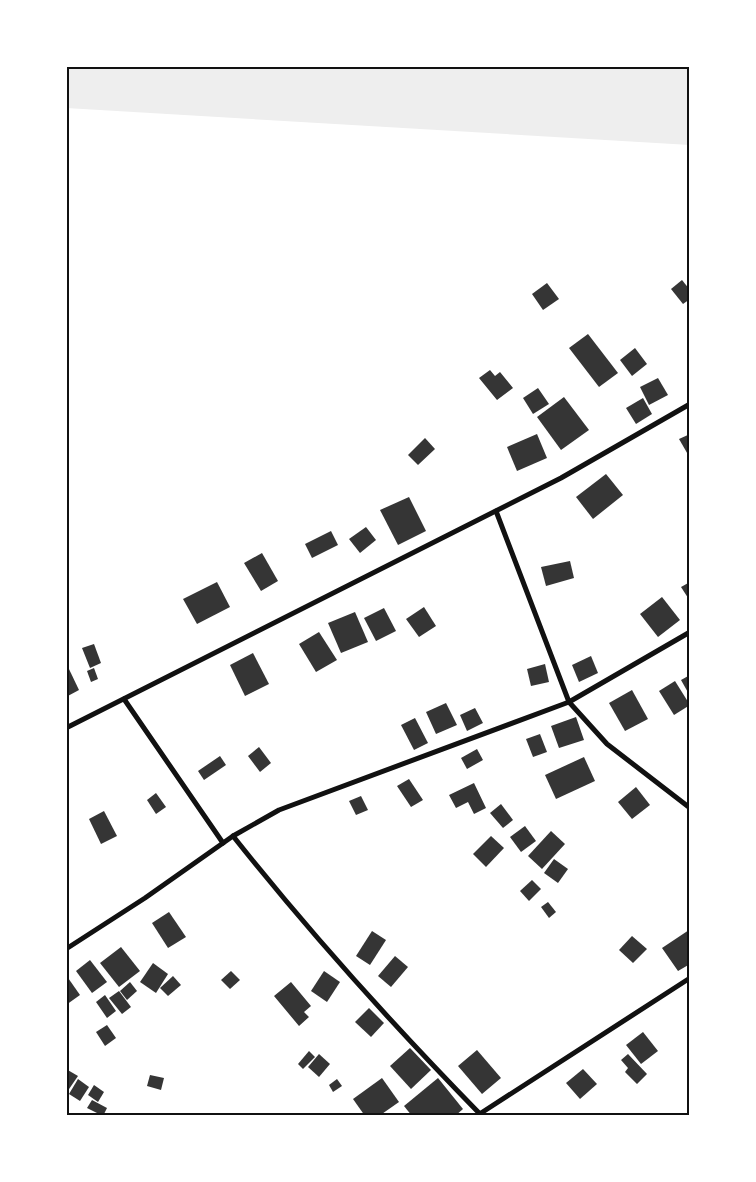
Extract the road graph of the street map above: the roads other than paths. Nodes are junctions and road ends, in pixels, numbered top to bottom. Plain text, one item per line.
1 (690, 404) edge
2 (496, 511) junction
3 (690, 632) edge
4 (124, 698) junction
5 (569, 702) junction
6 (66, 728) edge
7 (690, 808) edge
8 (233, 836) junction
9 (223, 843) junction
10 (66, 949) edge
11 (690, 978) edge
12 (479, 1115) edge

1 - 2 street
2 - 4 street
2 - 5 street
3 - 5 street
4 - 6 street
4 - 9 street
5 - 7 street
5 - 8 street
8 - 9 street
8 - 12 street
9 - 10 street
11 - 12 street

